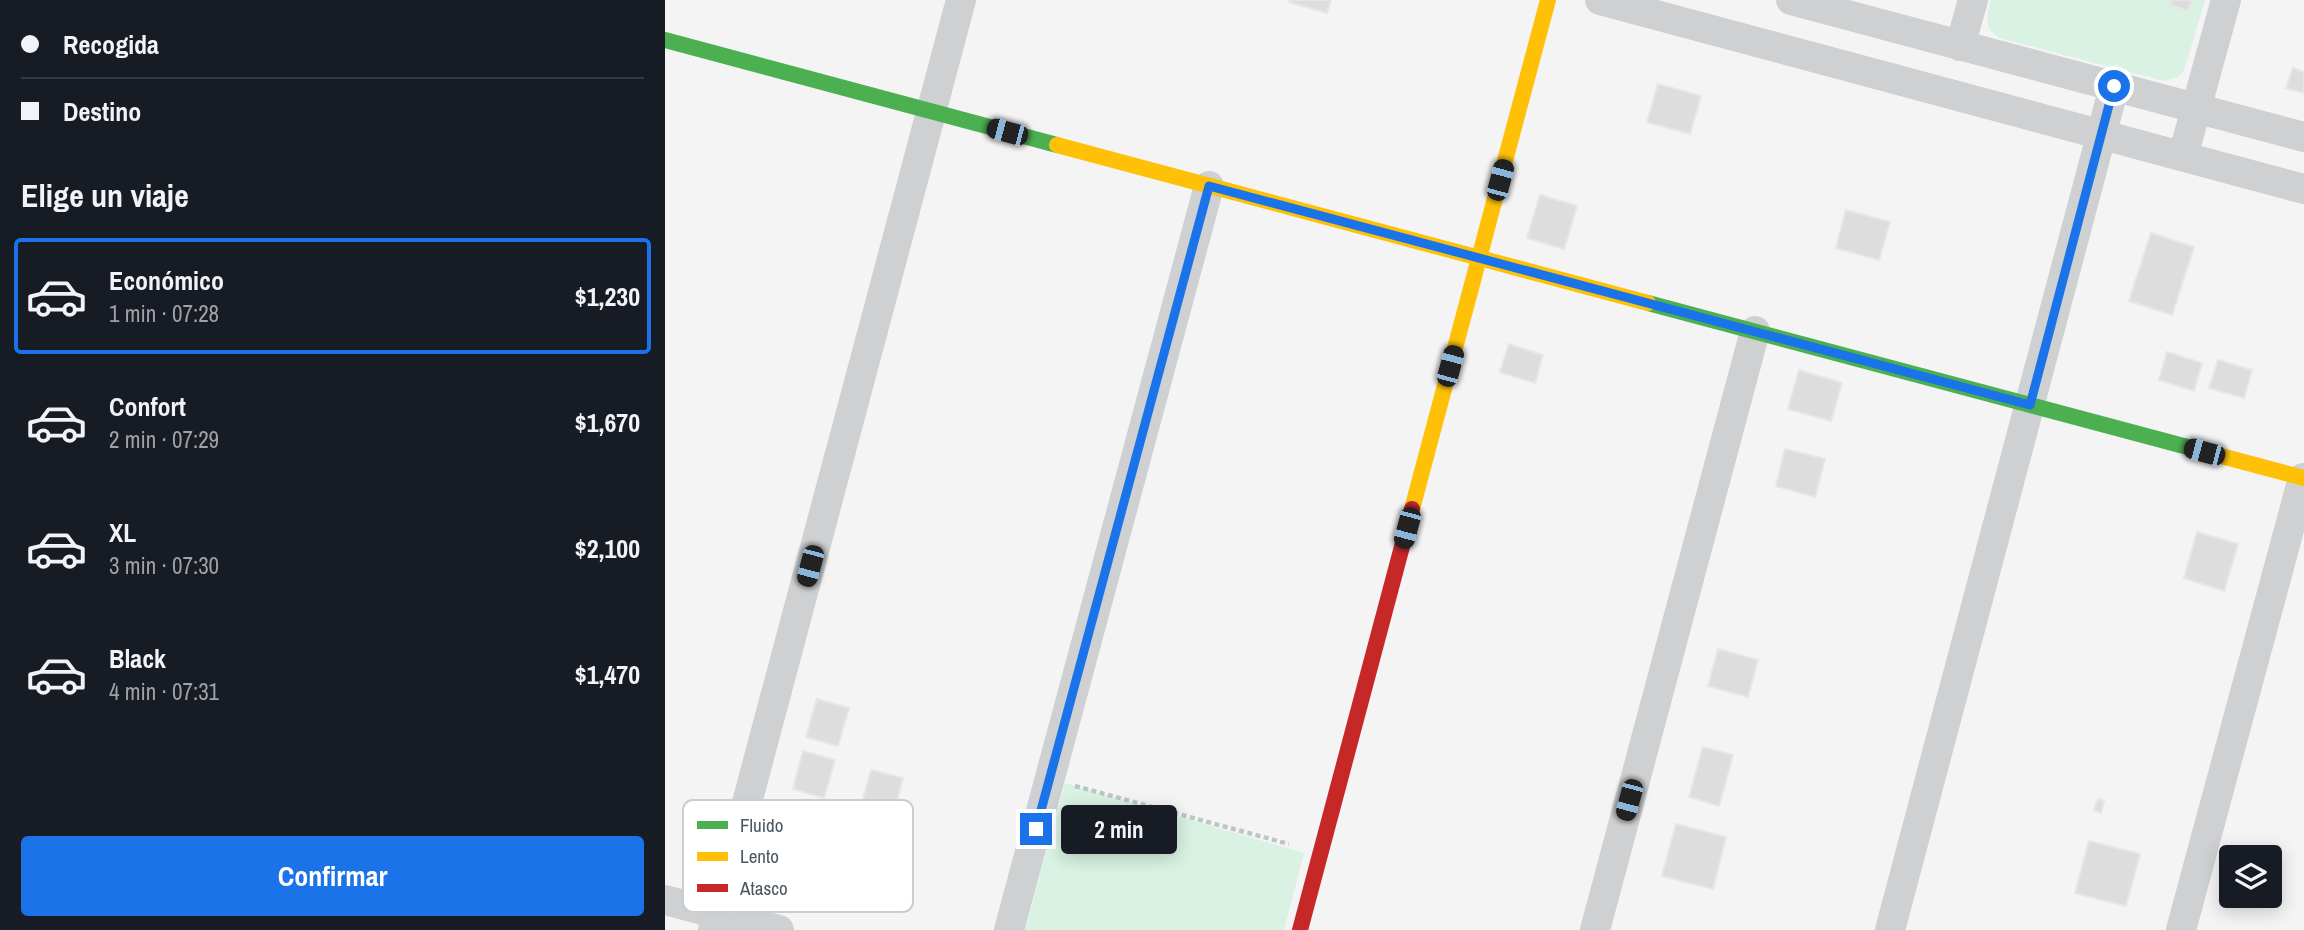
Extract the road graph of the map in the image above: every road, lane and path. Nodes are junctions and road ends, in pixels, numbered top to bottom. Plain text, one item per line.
1 (961, 0) edge
2 (1548, 0) edge
3 (1600, 0) edge
4 (1791, 0) edge
5 (1973, 0) edge
6 (2226, 0) edge
7 (665, 40) edge
8 (1960, 46) junction
9 (2114, 86) junction
10 (2197, 108) junction
11 (932, 111) junction
12 (2101, 135) junction
13 (2304, 136) edge
14 (2183, 156) junction
15 (1209, 186) junction
16 (2304, 189) edge
17 (1479, 258) junction
18 (1755, 331) junction
19 (2030, 405) junction
20 (2304, 478) edge
21 (1049, 779) junction
22 (748, 800) edge
23 (1321, 853) junction
24 (665, 900) edge
25 (683, 908) edge
26 (692, 912) edge
27 (715, 922) edge
28 (779, 930) edge
29 (1009, 930) edge
30 (1300, 930) edge
31 (1595, 930) edge
32 (1890, 930) edge
33 (2181, 930) edge

1 - 11 street
2 - 17 street
3 - 12 street
4 - 8 street
5 - 8 street
6 - 10 street
7 - 11 street
8 - 9 street
9 - 10 street
9 - 12 street
10 - 13 street
10 - 14 street
11 - 15 street
11 - 22 street
12 - 14 street
12 - 19 street
14 - 16 street
15 - 17 street
15 - 21 street
17 - 18 street
17 - 23 street
18 - 19 street
18 - 31 street
19 - 20 street
19 - 32 street
20 - 33 street
21 - 23 path
21 - 29 street
23 - 30 street
24 - 25 street
26 - 27 street
27 - 28 street

